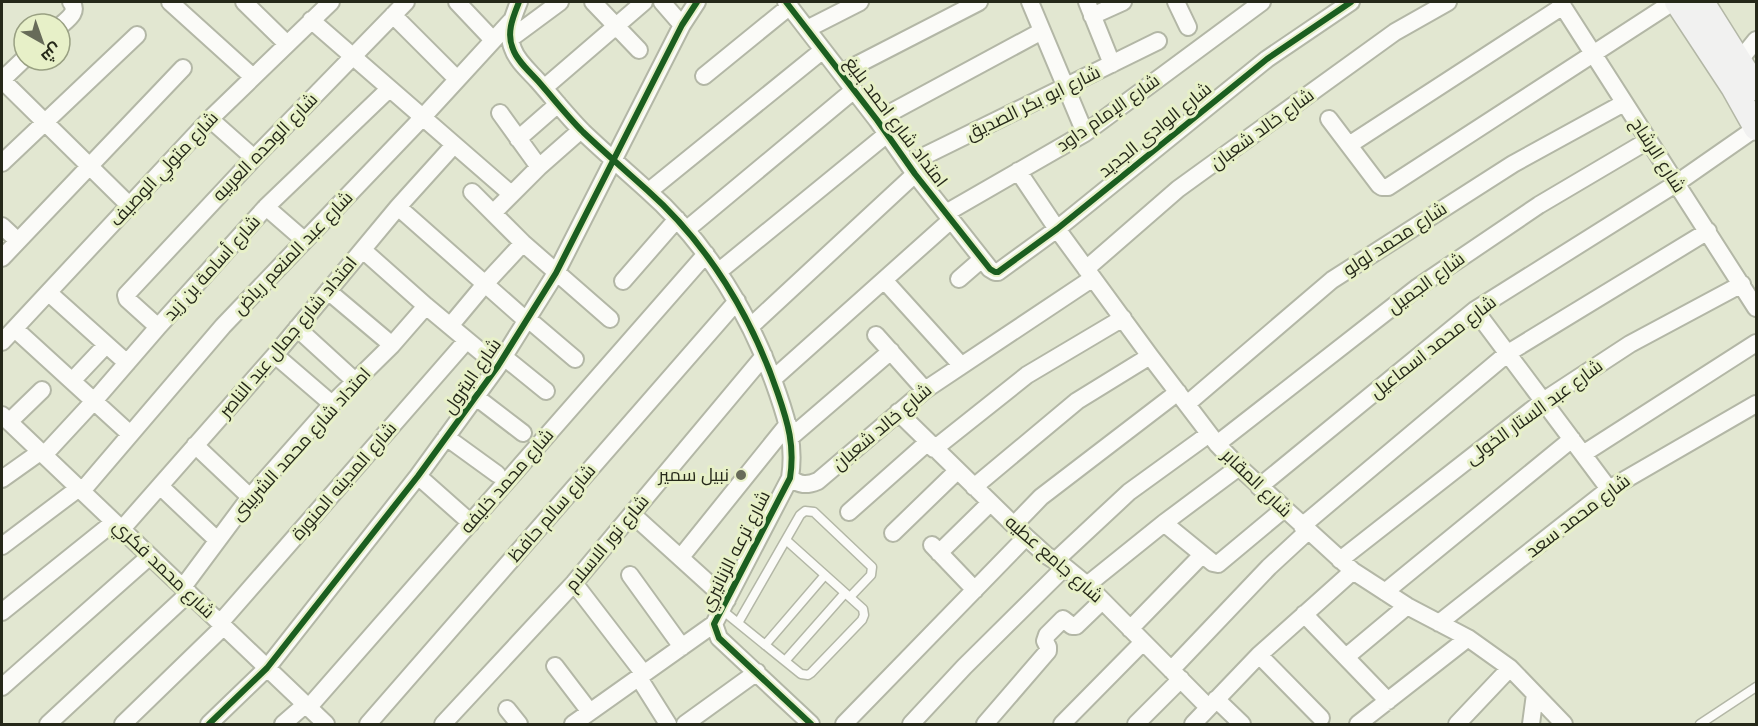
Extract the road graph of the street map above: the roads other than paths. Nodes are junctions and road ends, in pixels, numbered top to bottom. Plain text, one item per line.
1 (170, 2) edge
2 (244, 2) edge
3 (331, 2) edge
4 (406, 2) edge
5 (457, 2) edge
6 (519, 2) edge
7 (560, 2) edge
8 (593, 2) edge
9 (644, 2) edge
10 (662, 2) edge
11 (696, 2) edge
12 (860, 2) edge
13 (979, 2) edge
14 (1030, 2) edge
15 (1123, 2) edge
16 (1176, 2) edge
17 (1262, 2) edge
18 (1351, 2) edge
19 (1448, 2) edge
20 (1672, 2) edge
21 (1677, 2) edge
22 (1702, 2) edge
23 (788, 4) edge
24 (1562, 4) edge
25 (1090, 9) edge
26 (393, 15) junction
27 (311, 20) junction
28 (616, 26) junction
29 (682, 26) junction
30 (1188, 27) dead end
31 (807, 29) junction
32 (1042, 31) junction
33 (137, 36) dead end
34 (502, 39) junction
35 (1756, 40) edge
36 (1158, 41) dead end
37 (287, 44) junction
38 (639, 50) dead end
39 (824, 50) junction
40 (1593, 53) junction
41 (352, 56) junction
42 (1739, 61) junction
43 (1112, 64) junction
44 (183, 68) dead end
45 (841, 72) junction
46 (4, 73) edge
47 (704, 76) dead end
48 (253, 77) junction
49 (457, 79) junction
50 (1066, 87) junction
51 (544, 88) junction
52 (1756, 88) edge
53 (389, 89) junction
54 (854, 90) junction
55 (558, 104) junction
56 (1624, 104) junction
57 (500, 113) dead end
58 (422, 118) junction
59 (210, 119) junction
60 (1329, 119) dead end
61 (45, 122) junction
62 (882, 127) junction
63 (1756, 128) edge
64 (581, 130) junction
65 (1085, 133) junction
66 (518, 139) junction
67 (1649, 140) junction
68 (454, 145) junction
69 (1349, 145) junction
70 (254, 158) junction
71 (614, 161) junction
72 (2, 163) edge
73 (88, 165) junction
74 (539, 167) junction
75 (912, 169) junction
76 (1018, 171) junction
77 (1677, 183) junction
78 (649, 191) junction
79 (472, 192) dead end
80 (511, 195) junction
81 (129, 206) junction
82 (266, 207) junction
83 (398, 207) junction
84 (493, 213) junction
85 (949, 216) junction
86 (681, 224) junction
87 (2, 226) edge
88 (1057, 229) junction
89 (1708, 231) junction
90 (304, 240) junction
91 (18, 242) junction
92 (523, 243) junction
93 (363, 250) junction
94 (706, 254) junction
95 (2, 258) edge
96 (982, 259) junction
97 (718, 272) junction
98 (556, 273) junction
99 (1090, 274) junction
100 (884, 279) junction
101 (958, 279) dead end
102 (622, 280) dead end
103 (485, 284) junction
104 (1742, 284) junction
105 (328, 291) junction
106 (49, 293) junction
107 (737, 301) junction
108 (426, 306) junction
109 (1756, 308) edge
110 (1475, 310) junction
111 (1123, 318) junction
112 (610, 319) dead end
113 (528, 320) junction
114 (450, 326) junction
115 (158, 327) junction
116 (750, 327) junction
117 (297, 328) junction
118 (15, 329) junction
119 (876, 335) dead end
120 (467, 340) junction
121 (2, 342) edge
122 (1756, 343) edge
123 (106, 345) junction
124 (392, 345) junction
125 (891, 351) junction
126 (1508, 353) junction
127 (275, 355) junction
128 (764, 356) junction
129 (1150, 356) junction
130 (575, 359) dead end
131 (501, 361) junction
132 (127, 363) junction
133 (961, 365) junction
134 (773, 379) junction
135 (72, 381) junction
136 (356, 381) junction
137 (42, 390) dead end
138 (925, 390) junction
139 (546, 391) dead end
140 (476, 397) junction
141 (1182, 398) junction
142 (94, 401) junction
143 (1543, 401) junction
144 (332, 404) junction
145 (1756, 404) edge
146 (898, 412) junction
147 (4, 418) edge
148 (789, 431) junction
149 (523, 433) dead end
150 (130, 434) junction
151 (446, 438) junction
152 (1213, 439) junction
153 (1572, 439) junction
154 (195, 445) junction
155 (931, 446) junction
156 (42, 454) junction
157 (1583, 454) junction
158 (1239, 467) junction
159 (957, 471) junction
160 (497, 474) dead end
161 (418, 476) junction
162 (790, 478) junction
163 (2, 479) edge
164 (160, 486) junction
165 (1260, 486) junction
166 (974, 487) junction
167 (1609, 489) junction
168 (80, 490) junction
169 (250, 497) junction
170 (990, 503) junction
171 (1284, 509) junction
172 (849, 512) dead end
173 (632, 514) junction
174 (471, 523) junction
175 (1164, 523) junction
176 (118, 525) junction
177 (1305, 528) junction
178 (1020, 531) junction
179 (893, 533) dead end
180 (217, 540) junction
181 (786, 540) junction
182 (2, 546) edge
183 (1202, 555) junction
184 (150, 556) junction
185 (681, 557) junction
186 (1340, 560) junction
187 (1060, 564) junction
188 (1353, 571) junction
189 (630, 575) dead end
190 (825, 575) junction
191 (574, 583) junction
192 (1087, 585) junction
193 (186, 590) junction
194 (975, 590) junction
195 (1385, 592) junction
196 (848, 595) junction
197 (1102, 601) junction
198 (1407, 606) junction
199 (721, 611) junction
200 (2, 612) edge
201 (1304, 614) junction
202 (738, 622) junction
203 (1439, 623) junction
204 (222, 625) junction
205 (1130, 629) junction
206 (1468, 638) junction
207 (1143, 642) junction
208 (765, 645) junction
209 (682, 647) junction
210 (1259, 655) junction
211 (1346, 657) junction
212 (785, 661) junction
213 (555, 666) dead end
214 (267, 668) junction
215 (1510, 668) junction
216 (757, 672) junction
217 (1176, 675) junction
218 (641, 676) junction
219 (2, 687) edge
220 (1756, 687) edge
221 (1535, 694) junction
222 (1388, 701) junction
223 (1212, 703) junction
224 (307, 706) junction
225 (507, 709) dead end
226 (590, 712) junction
227 (1321, 718) dead end
228 (1367, 722) edge
229 (805, 723) edge
230 (48, 724) edge
231 (123, 724) edge
232 (209, 724) edge
233 (284, 724) edge
234 (326, 724) edge
235 (368, 724) edge
236 (443, 724) edge
237 (519, 724) edge
238 (573, 724) edge
239 (668, 724) edge
240 (685, 724) edge
241 (844, 724) edge
242 (911, 724) edge
243 (985, 724) edge
244 (1062, 724) edge
245 (1136, 724) edge
246 (1193, 724) edge
247 (1242, 724) edge
248 (1457, 724) edge
249 (1531, 724) edge
250 (1564, 724) edge
251 (1700, 724) edge

1 - 48 street
2 - 37 street
3 - 27 street, شارع متولي الوصيف
4 - 26 street, شارع الوحده العربيه
5 - 34 street, شارع ترعه الزنانيري
6 - 34 street
7 - 34 street, شارع عبد المنعم رياض
8 - 28 street
9 - 28 street
10 - 29 street
11 - 29 street, شارع البترول
12 - 31 street
13 - 45 street
14 - 32 street
15 - 25 street
16 - 30 street
17 - 65 street, شارع الإمام داود
18 - 88 street, شارع الوادى الجديد
19 - 99 street, شارع خالد شعبان
20 - 40 street
21 - 63 main road
22 - 42 main road
23 - 31 street, امتداد شارع احمد بليغ
23 - 47 street
24 - 40 street, شارع الرشاح
24 - 69 street
25 - 43 street
26 - 41 street, شارع الوحده العربيه
26 - 49 street
27 - 37 street, شارع متولي الوصيف
27 - 41 street
28 - 38 street
28 - 51 street
29 - 71 street, شارع البترول
31 - 39 street, امتداد شارع احمد بليغ
32 - 50 street
32 - 62 street
33 - 61 street
34 - 49 street, شارع عبد المنعم رياض
34 - 51 street, شارع ترعه الزنانيري
35 - 42 street
36 - 43 street, شارع ابو بكر الصديق
37 - 48 street, شارع متولي الوصيف
39 - 45 street, امتداد شارع احمد بليغ
39 - 78 street
40 - 56 street, شارع الرشاح
40 - 69 street
41 - 53 street
41 - 70 street, شارع الوحده العربيه
42 - 52 main road
43 - 50 street, شارع ابو بكر الصديق
44 - 73 street
45 - 54 street, امتداد شارع احمد بليغ
46 - 61 street
48 - 59 street, شارع متولي الوصيف
49 - 58 street, شارع عبد المنعم رياض
50 - 65 street
50 - 75 street, شارع ابو بكر الصديق
51 - 55 street, شارع ترعه الزنانيري
53 - 58 street
53 - 82 street, شارع أسامة بن زيد
54 - 62 street, امتداد شارع احمد بليغ
54 - 86 street
55 - 64 street, شارع ترعه الزنانيري
55 - 66 street
56 - 67 street, شارع الرشاح
56 - 141 street, شارع محمد لولو
57 - 66 street
58 - 68 street
58 - 90 street, شارع عبد المنعم رياض
59 - 70 street
59 - 81 street, شارع متولي الوصيف
60 - 69 street
61 - 72 street
61 - 73 street
62 - 75 street, امتداد شارع احمد بليغ
62 - 97 street
63 - 77 street
64 - 71 street, شارع ترعه الزنانيري
64 - 74 street
65 - 76 street, شارع الإمام داود
66 - 74 street
67 - 77 street, شارع الرشاح
67 - 152 street, شارع الجميل
68 - 80 street
68 - 83 street, امتداد شارع جمال عبد الناصر
70 - 115 street, شارع الوحده العربيه
71 - 78 street, شارع ترعه الزنانيري
71 - 98 street, شارع البترول
73 - 81 street
73 - 91 street
74 - 80 street
75 - 85 street, امتداد شارع احمد بليغ
75 - 116 street, شارع ابو بكر الصديق
76 - 85 street, شارع الإمام داود
76 - 88 street, شارع المقابر
77 - 89 street, شارع الرشاح
77 - 110 street, شارع محمد اسماعيل
78 - 86 street, شارع ترعه الزنانيري
79 - 84 street
80 - 84 street
81 - 106 street, شارع متولي الوصيف
82 - 90 street
82 - 115 street, شارع أسامة بن زيد
83 - 93 street, امتداد شارع جمال عبد الناصر
83 - 103 street
84 - 92 street
85 - 96 street, امتداد شارع احمد بليغ
85 - 100 street, شارع الإمام داود
86 - 94 street, شارع ترعه الزنانيري
86 - 102 street
87 - 91 street
88 - 96 street, شارع الوادى الجديد
88 - 99 street, شارع المقابر
89 - 104 street, شارع الرشاح
89 - 126 street
90 - 150 street, شارع عبد المنعم رياض
91 - 95 street
92 - 98 street
92 - 103 street
93 - 105 street, امتداد شارع جمال عبد الناصر
93 - 108 street
94 - 97 street, شارع ترعه الزنانيري
94 - 174 street, شارع محمد خليفه
96 - 101 street
97 - 107 street, شارع ترعه الزنانيري
98 - 112 street
98 - 113 street, شارع البترول
99 - 111 street, شارع المقابر
99 - 133 street, شارع خالد شعبان
100 - 133 street
100 - 134 street, شارع الإمام داود
103 - 113 street
103 - 114 street
104 - 109 street, شارع الرشاح
104 - 143 street, شارع عبد الستار الخولى
105 - 117 street, امتداد شارع جمال عبد الناصر
105 - 124 street
106 - 118 street, شارع متولي الوصيف
106 - 123 street
107 - 116 street, شارع ترعه الزنانيري
107 - 235 street, شارع سالم حافظ
108 - 114 street
108 - 124 street, امتداد شارع محمد الشربينى
110 - 126 street
110 - 165 street, شارع محمد اسماعيل
111 - 129 street, شارع المقابر
111 - 155 street
113 - 130 street
113 - 131 street, شارع البترول
114 - 120 street
115 - 132 street, شارع أسامة بن زيد
116 - 128 street, شارع ترعه الزنانيري
117 - 127 street, امتداد شارع جمال عبد الناصر
117 - 136 street
118 - 121 street, شارع متولي الوصيف
118 - 135 street
119 - 125 street
120 - 131 street
120 - 204 street, شارع المدينه المنورة
122 - 157 street
123 - 132 street
123 - 135 street
124 - 136 street, امتداد شارع محمد الشربينى
125 - 138 street
125 - 148 street
126 - 143 street
126 - 177 street
127 - 144 street
127 - 154 street, امتداد شارع جمال عبد الناصر
128 - 134 street, شارع ترعه الزنانيري
128 - 173 street, شارع نور الاسلام
129 - 141 street, شارع المقابر
129 - 166 street
131 - 139 street
131 - 140 street, شارع البترول
132 - 142 street, شارع أسامة بن زيد
133 - 138 street, شارع خالد شعبان
134 - 148 street, شارع ترعه الزنانيري
135 - 142 street
136 - 144 street, امتداد شارع محمد الشربينى
137 - 147 street
138 - 146 street, شارع خالد شعبان
140 - 149 street
140 - 151 street, شارع البترول
141 - 152 street, شارع المقابر
141 - 178 street, شارع محمد لولو
142 - 150 street
142 - 156 street, شارع أسامة بن زيد
143 - 153 street
143 - 186 street, شارع عبد الستار الخولى
144 - 169 street, امتداد شارع محمد الشربينى
145 - 167 street, شارع محمد سعد
146 - 155 street, شارع جامع عطيه
146 - 162 street, شارع خالد شعبان
147 - 156 street, شارع محمد فكري
148 - 162 street, شارع ترعه الزنانيري
148 - 185 street
150 - 168 street, شارع عبد المنعم رياض
151 - 160 street
151 - 161 street, شارع البترول
152 - 158 street, شارع المقابر
152 - 187 street, شارع الجميل
153 - 157 street
153 - 195 street
154 - 164 street, امتداد شارع جمال عبد الناصر
154 - 169 street
155 - 159 street, شارع جامع عطيه
155 - 172 street
156 - 163 street, شارع أسامة بن زيد
156 - 168 street, شارع محمد فكري
157 - 167 street
158 - 165 street, شارع المقابر
158 - 175 street
159 - 166 street, شارع جامع عطيه
159 - 179 street
161 - 174 street
161 - 214 street, شارع البترول
162 - 199 street, شارع ترعه الزنانيري
164 - 176 street, امتداد شارع جمال عبد الناصر
164 - 180 street
165 - 171 street, شارع المقابر
166 - 170 street, شارع جامع عطيه
167 - 203 street, شارع محمد سعد
168 - 176 street, شارع محمد فكري
168 - 182 street, شارع عبد المنعم رياض
169 - 180 street, امتداد شارع محمد الشربينى
170 - 178 street, شارع جامع عطيه
170 - 194 street
171 - 177 street, شارع المقابر
171 - 183 street
173 - 185 street
173 - 191 street, شارع نور الاسلام
174 - 224 street, شارع محمد خليفه
175 - 183 street
175 - 192 street
176 - 184 street, شارع محمد فكري
176 - 200 street, امتداد شارع جمال عبد الناصر
177 - 186 street, شارع المقابر
177 - 217 street
178 - 187 street, شارع جامع عطيه
178 - 194 street, شارع محمد لولو
180 - 193 street, امتداد شارع محمد الشربينى
181 - 190 lane
181 - 196 lane
181 - 202 lane
183 - 205 street
184 - 193 street, شارع محمد فكري
184 - 219 street
185 - 199 street
186 - 188 street, شارع المقابر
187 - 192 street, شارع جامع عطيه
187 - 242 street
188 - 195 street, شارع المقابر
188 - 201 street
189 - 209 street
190 - 196 lane
190 - 208 lane
191 - 218 street
191 - 236 street, شارع نور الاسلام
192 - 197 street, شارع جامع عطيه
193 - 204 street, شارع محمد فكري
193 - 230 street, امتداد شارع محمد الشربينى
194 - 241 street, شارع محمد لولو
195 - 198 street, شارع المقابر
196 - 212 lane
196 - 212 lane
197 - 205 street, شارع جامع عطيه
197 - 243 street
198 - 203 street, شارع المقابر
198 - 211 street
199 - 202 lane
199 - 209 street
199 - 216 street, شارع ترعه الزنانيري
201 - 210 street
201 - 211 street
202 - 208 lane
203 - 206 street, شارع المقابر
204 - 214 street, شارع محمد فكري
204 - 231 street, شارع المدينه المنورة
205 - 207 street, شارع جامع عطيه
206 - 215 street, شارع المقابر
206 - 222 street
207 - 217 street, شارع جامع عطيه
207 - 244 street
208 - 212 lane
209 - 218 street
210 - 223 street
210 - 227 street
211 - 222 street
213 - 226 street
214 - 224 street, شارع محمد فكري
214 - 232 street, شارع البترول
215 - 221 street, شارع المقابر
215 - 248 street
216 - 229 street, شارع ترعه الزنانيري
216 - 240 street
217 - 223 street, شارع جامع عطيه
217 - 245 street
218 - 226 street
218 - 239 street
220 - 251 lane
221 - 249 street
221 - 250 street, شارع المقابر
222 - 228 street
223 - 246 street
223 - 247 street, شارع جامع عطيه
224 - 233 street, شارع محمد خليفه
224 - 234 street, شارع محمد فكري
225 - 237 street
226 - 238 street

